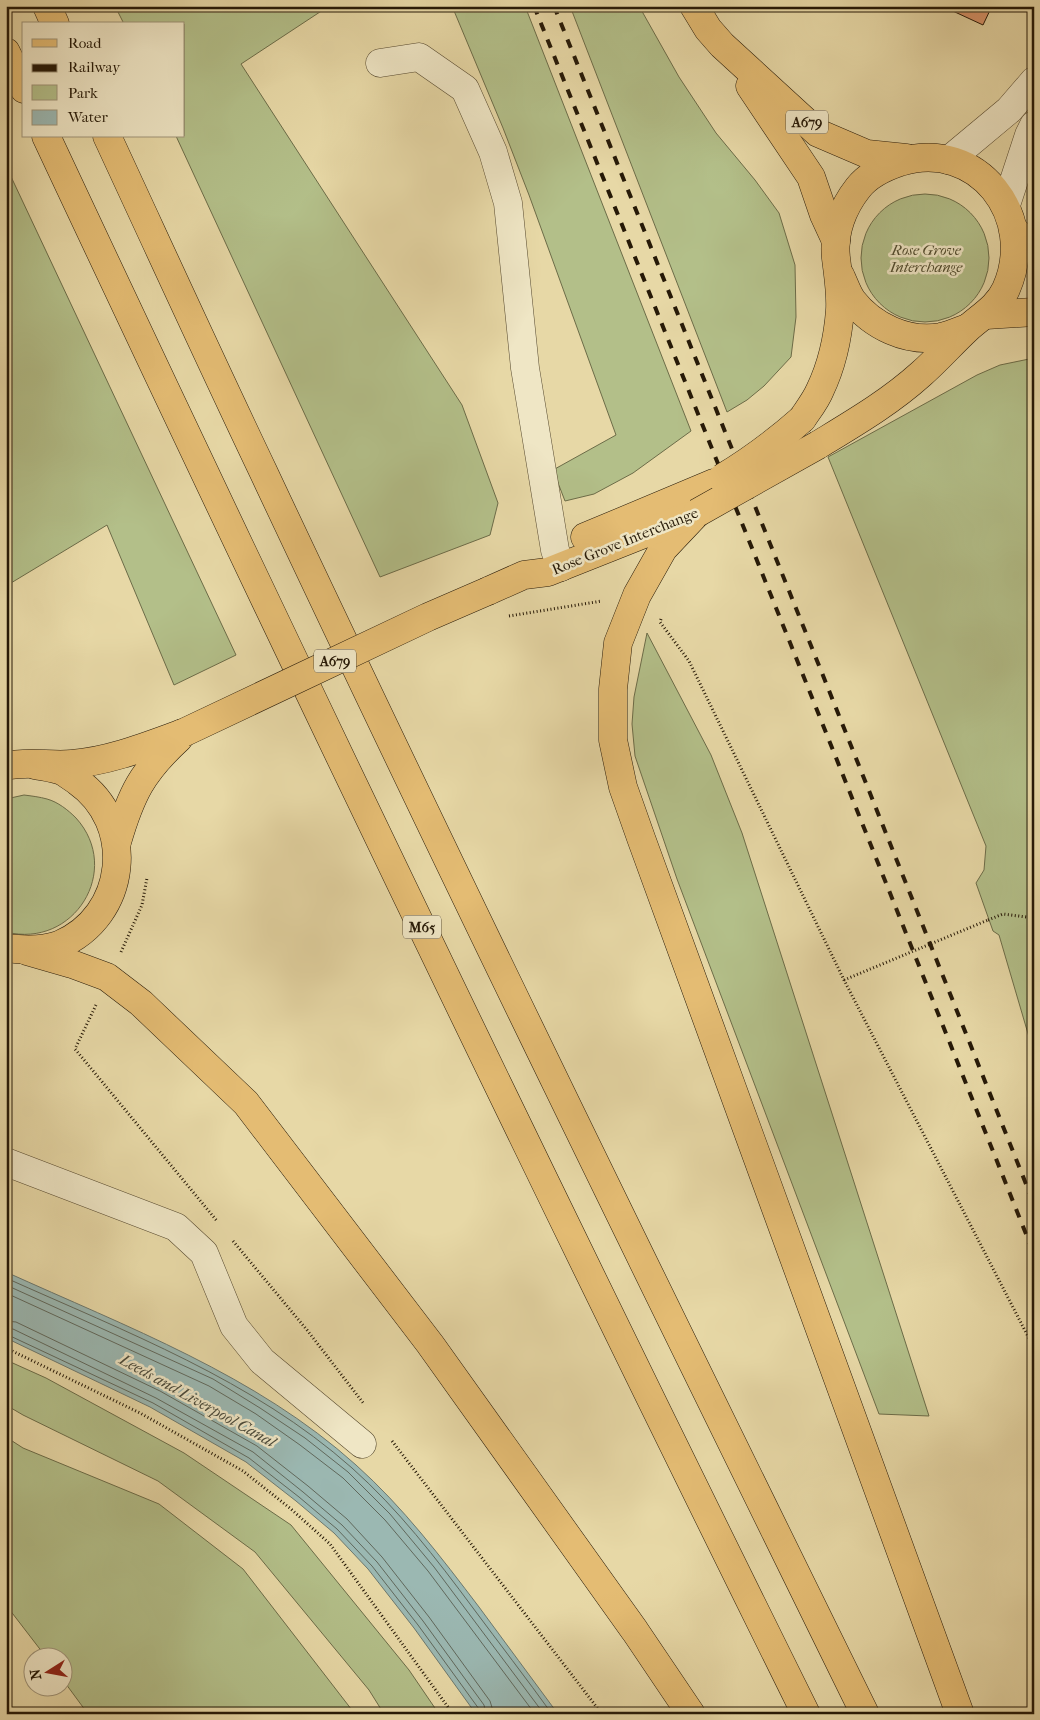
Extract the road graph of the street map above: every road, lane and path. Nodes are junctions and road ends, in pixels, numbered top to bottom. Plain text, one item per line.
1 (47, 6) edge
2 (694, 6) edge
3 (54, 22) edge
4 (722, 45) junction
5 (6, 52) edge
6 (380, 63) dead end
7 (1034, 81) edge
8 (22, 85) edge
9 (1034, 125) edge
10 (47, 138) edge
11 (108, 138) edge
12 (913, 158) junction
13 (949, 160) junction
14 (1006, 205) junction
15 (1024, 240) edge
16 (836, 241) junction
17 (839, 274) junction
18 (1034, 312) edge
19 (978, 321) junction
20 (697, 513) junction
21 (558, 558) junction
22 (637, 595) junction
23 (662, 614) dead end
24 (506, 617) dead end
25 (183, 733) junction
26 (34, 764) junction
27 (6, 766) edge
28 (117, 842) junction
29 (1034, 918) edge
30 (17, 950) edge
31 (844, 980) junction
32 (99, 998) dead end
33 (6, 1162) edge
34 (219, 1224) dead end
35 (232, 1239) dead end
36 (6, 1348) edge
37 (1034, 1348) edge
38 (367, 1408) dead end
39 (391, 1440) dead end
40 (362, 1444) dead end
41 (453, 1714) edge
42 (602, 1714) edge
43 (691, 1714) edge
44 (806, 1714) edge
45 (865, 1714) edge
46 (960, 1714) edge

1 - 3 main road
2 - 4 main road, A679
4 - 12 main road, A679
4 - 16 main road, A679
5 - 8 main road
6 - 21 street
7 - 13 street
9 - 14 street
10 - 44 main road, M65
11 - 45 main road
12 - 13 main road, Rose Grove Interchange / A679
12 - 16 main road, Rose Grove Interchange / A679
13 - 14 main road, Rose Grove Interchange / A679
14 - 15 main road, Rose Grove Interchange / A679
15 - 19 main road, Rose Grove Interchange / A679
16 - 17 main road, Rose Grove Interchange / A679
17 - 19 main road, Rose Grove Interchange / A679
17 - 21 main road, Rose Grove Interchange / A679, bridge
18 - 19 main road, A679
19 - 20 main road, Rose Grove Interchange / A679, bridge
20 - 21 main road, Rose Grove Interchange / A679
20 - 22 main road
21 - 25 main road, Rose Grove Interchange / A679, bridge
22 - 24 path
22 - 46 main road
23 - 31 path
25 - 26 main road, Rose Grove Interchange / A679
25 - 28 main road, Rose Grove Interchange / A679
26 - 27 main road, Rose Grove Interchange / A679
26 - 28 main road, Rose Grove Interchange / A679
28 - 30 main road, Rose Grove Interchange / A679
29 - 31 path, bridge
30 - 43 main road
31 - 37 path
32 - 34 path
33 - 40 street
35 - 38 path
36 - 41 path
39 - 42 path

